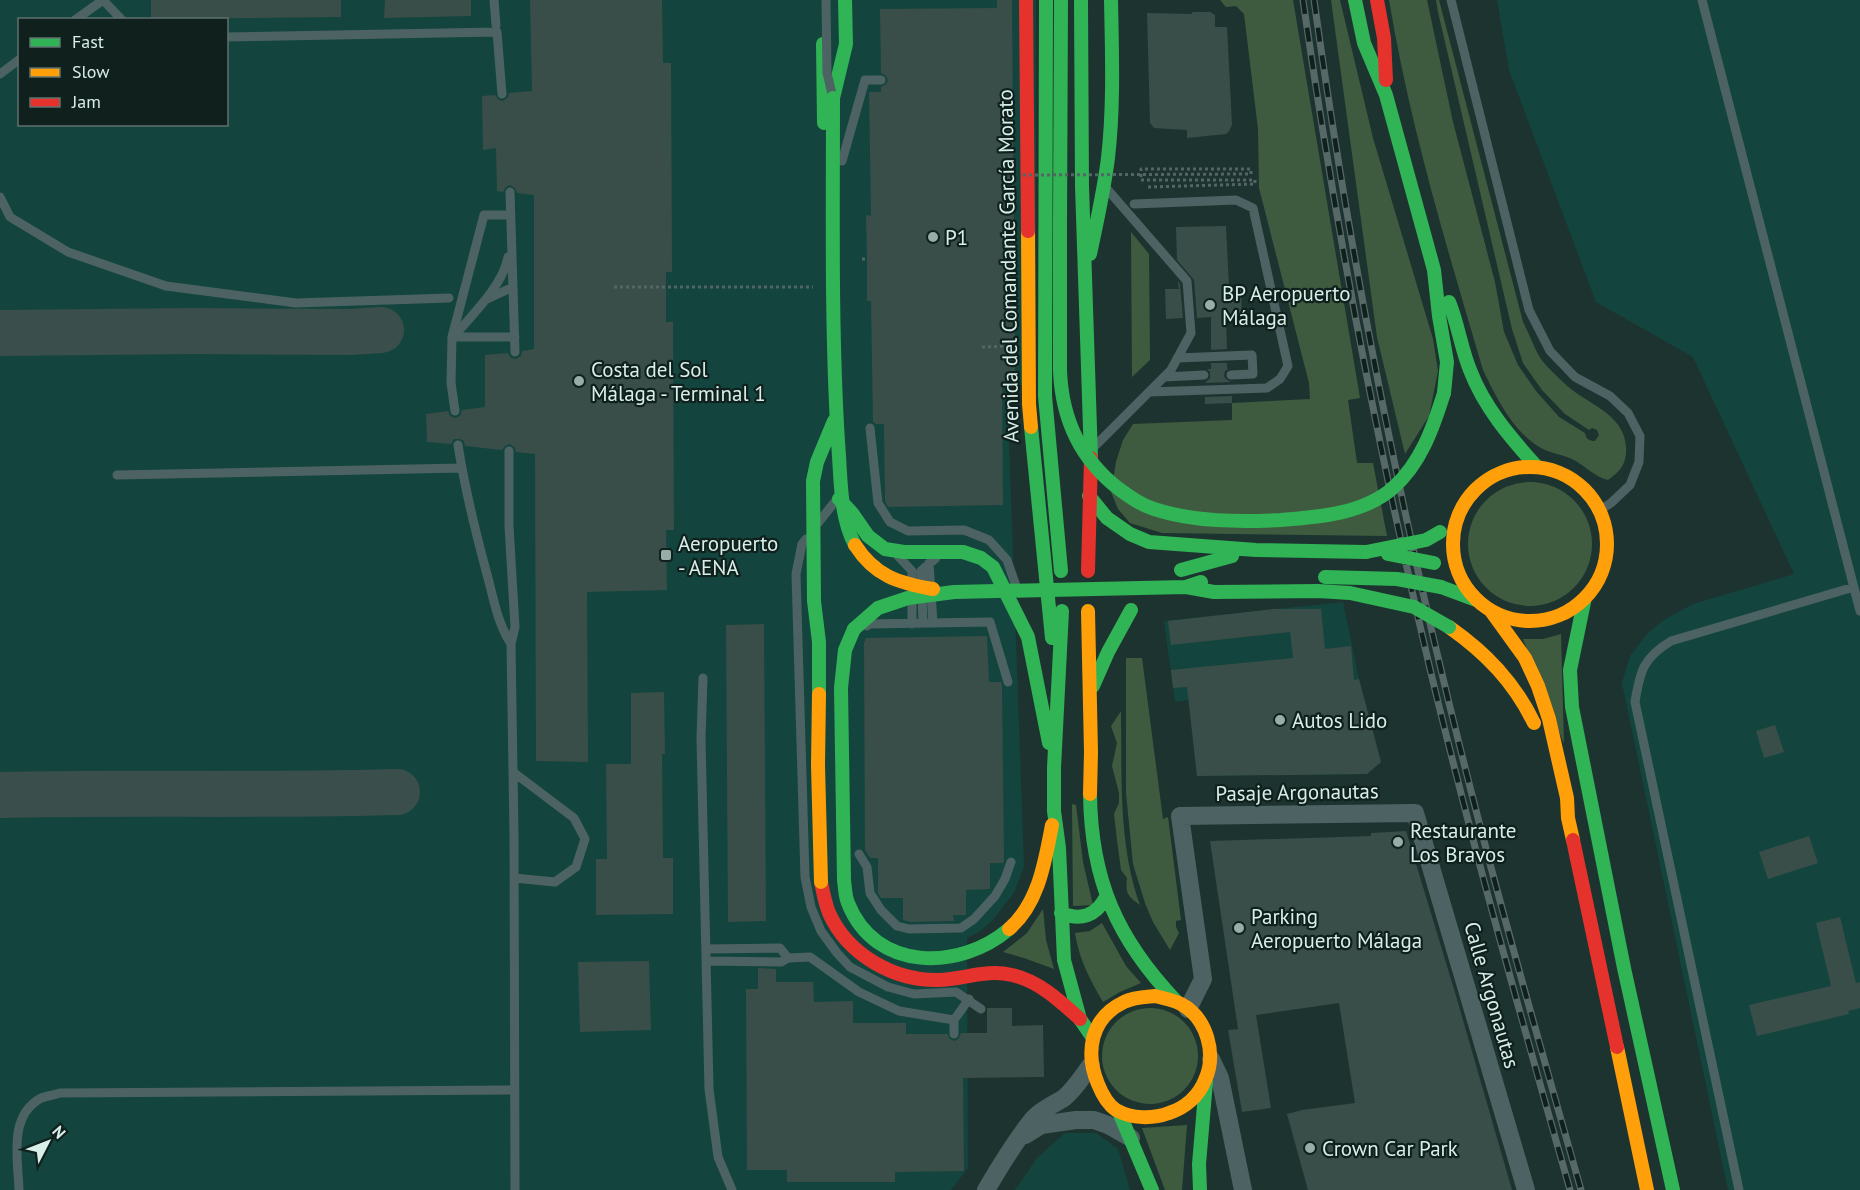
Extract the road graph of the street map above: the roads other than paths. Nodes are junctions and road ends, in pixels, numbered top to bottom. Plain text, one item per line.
1 (103, 0) edge
2 (494, 0) edge
3 (827, 0) edge
4 (845, 0) edge
5 (1026, 0) edge
6 (1046, 0) edge
7 (1061, 0) edge
8 (1080, 0) edge
9 (1111, 0) edge
10 (1355, 0) edge
11 (1377, 0) edge
12 (1451, 0) edge
13 (1702, 0) edge
14 (78, 18) edge
15 (120, 18) edge
16 (496, 25) dead end
17 (228, 37) edge
18 (18, 60) edge
19 (0, 74) edge
20 (881, 80) dead end
21 (502, 94) dead end
22 (1386, 95) junction
23 (833, 98) junction
24 (1104, 186) junction
25 (834, 189) junction
26 (510, 192) dead end
27 (0, 196) edge
28 (1134, 204) dead end
29 (511, 215) junction
30 (511, 240) junction
31 (1434, 270) junction
32 (1086, 274) junction
33 (513, 287) junction
34 (449, 298) dead end
35 (484, 301) junction
36 (452, 337) junction
37 (515, 337) junction
38 (515, 352) dead end
39 (1177, 358) junction
40 (1204, 375) dead end
41 (1231, 375) dead end
42 (1164, 377) junction
43 (1149, 392) junction
44 (455, 411) dead end
45 (836, 416) junction
46 (870, 428) dead end
47 (458, 445) dead end
48 (1092, 448) junction
49 (509, 451) dead end
50 (1536, 466) junction
51 (462, 468) junction
52 (117, 475) dead end
53 (1089, 496) junction
54 (838, 497) junction
55 (1600, 510) junction
56 (1455, 524) junction
57 (892, 550) junction
58 (1256, 550) junction
59 (942, 552) junction
60 (1366, 552) junction
61 (929, 563) junction
62 (1456, 568) junction
63 (1181, 570) dead end
64 (1061, 571) dead end
65 (1088, 571) dead end
66 (1310, 577) dead end
67 (1213, 578) dead end
68 (1186, 587) junction
69 (1854, 587) junction
70 (954, 592) junction
71 (1476, 600) junction
72 (1584, 602) junction
73 (1088, 610) dead end
74 (1131, 610) dead end
75 (1062, 611) dead end
76 (1860, 611) edge
77 (1491, 612) junction
78 (922, 623) junction
79 (933, 623) junction
80 (912, 624) junction
81 (1028, 637) junction
82 (856, 638) dead end
83 (510, 644) junction
84 (703, 678) dead end
85 (1008, 682) dead end
86 (1090, 693) junction
87 (1058, 710) junction
88 (1054, 768) junction
89 (513, 772) junction
90 (1054, 811) junction
91 (1415, 813) joint
92 (1568, 818) junction
93 (859, 854) dead end
94 (1011, 862) dead end
95 (514, 878) junction
96 (1106, 897) junction
97 (1060, 913) junction
98 (706, 949) junction
99 (788, 958) junction
100 (706, 960) junction
101 (969, 999) junction
102 (1182, 1005) junction
103 (981, 1009) dead end
104 (1080, 1019) junction
105 (954, 1020) junction
106 (954, 1034) dead end
107 (1093, 1038) junction
108 (1211, 1059) junction
109 (1091, 1065) junction
110 (1206, 1082) junction
111 (514, 1090) junction
112 (1115, 1109) junction
113 (1177, 1111) junction
114 (1203, 1118) junction
115 (1041, 1125) junction
116 (1233, 1134) junction
117 (1131, 1138) junction
118 (1019, 1139) junction
119 (18, 1190) edge
120 (515, 1190) edge
121 (732, 1190) edge
122 (986, 1190) edge
123 (1152, 1190) edge
124 (1200, 1190) edge
125 (1243, 1190) edge
126 (1526, 1190) edge
127 (1647, 1190) edge
128 (1673, 1190) edge
129 (1738, 1190) edge

1 - 14 lane
1 - 15 lane
2 - 16 lane
3 - 23 lane, bridge
3 - 54 main road
4 - 23 main road
5 - 87 main road, Avenida del Comandante García Morato
6 - 64 main road, Avenida del Comandante García Morato
7 - 31 main road, bridge
8 - 32 main road
9 - 24 main road
10 - 22 main road
11 - 22 main road
12 - 55 lane
13 - 69 lane
17 - 21 lane
18 - 19 lane
20 - 25 lane
22 - 31 main road
23 - 25 main road, bridge
24 - 32 main road
24 - 39 lane
25 - 45 main road, bridge
26 - 29 lane
27 - 34 lane
28 - 43 lane
29 - 30 lane
29 - 36 lane
30 - 33 lane
30 - 35 lane
31 - 50 main road
32 - 48 main road
33 - 35 lane
33 - 37 lane
35 - 36 lane
36 - 37 lane
36 - 44 lane
37 - 38 lane
39 - 41 lane
39 - 42 lane
40 - 42 lane
42 - 43 lane
43 - 48 lane
45 - 70 main road, bridge
45 - 104 main road, bridge
46 - 81 lane
47 - 51 lane
48 - 53 main road
49 - 83 lane
50 - 55 main road
50 - 56 main road
51 - 52 lane
51 - 83 lane
53 - 58 main road
53 - 65 main road
54 - 57 main road
54 - 101 lane
55 - 72 main road
56 - 60 main road, bridge
56 - 62 main road
57 - 59 main road
57 - 80 lane
58 - 60 main road
58 - 63 main road
59 - 61 lane
59 - 81 main road
60 - 62 main road, bridge
61 - 78 lane
61 - 79 lane
62 - 71 main road
66 - 71 main road, bridge
67 - 68 main road, bridge
68 - 70 main road, bridge
68 - 92 main road, bridge
69 - 76 lane
69 - 129 lane
70 - 90 main road, bridge
71 - 77 main road
72 - 77 main road
72 - 128 main road
73 - 86 main road
74 - 86 main road
75 - 87 main road, Avenida del Comandante García Morato
77 - 92 main road
78 - 79 lane
78 - 80 lane
79 - 85 lane
80 - 82 lane
81 - 88 main road
83 - 89 lane
84 - 98 lane
86 - 96 main road
87 - 88 main road, Avenida del Comandante García Morato
88 - 90 main road, Avenida del Comandante García Morato
89 - 95 lane
89 - 95 lane
90 - 97 main road, Avenida del Comandante García Morato
91 - 102 street, Pasaje Argonautas
91 - 126 street, Calle Argonautas
92 - 127 main road
93 - 94 lane
95 - 111 lane
96 - 97 main road
96 - 102 main road
97 - 104 main road, Avenida del Comandante García Morato
98 - 99 lane
98 - 100 lane
99 - 100 lane
99 - 105 lane
100 - 121 lane
101 - 103 lane
101 - 105 lane
102 - 107 main road
102 - 108 main road
104 - 107 main road, Avenida del Comandante García Morato
105 - 106 lane
107 - 109 main road
108 - 110 main road
108 - 116 street
109 - 112 main road
109 - 118 street
110 - 113 main road
110 - 114 main road
111 - 119 lane
111 - 120 lane
112 - 113 main road
112 - 115 street
112 - 117 main road
113 - 114 street
114 - 116 street
114 - 124 main road
115 - 117 street
115 - 118 street
116 - 125 street
117 - 123 main road
118 - 122 street

